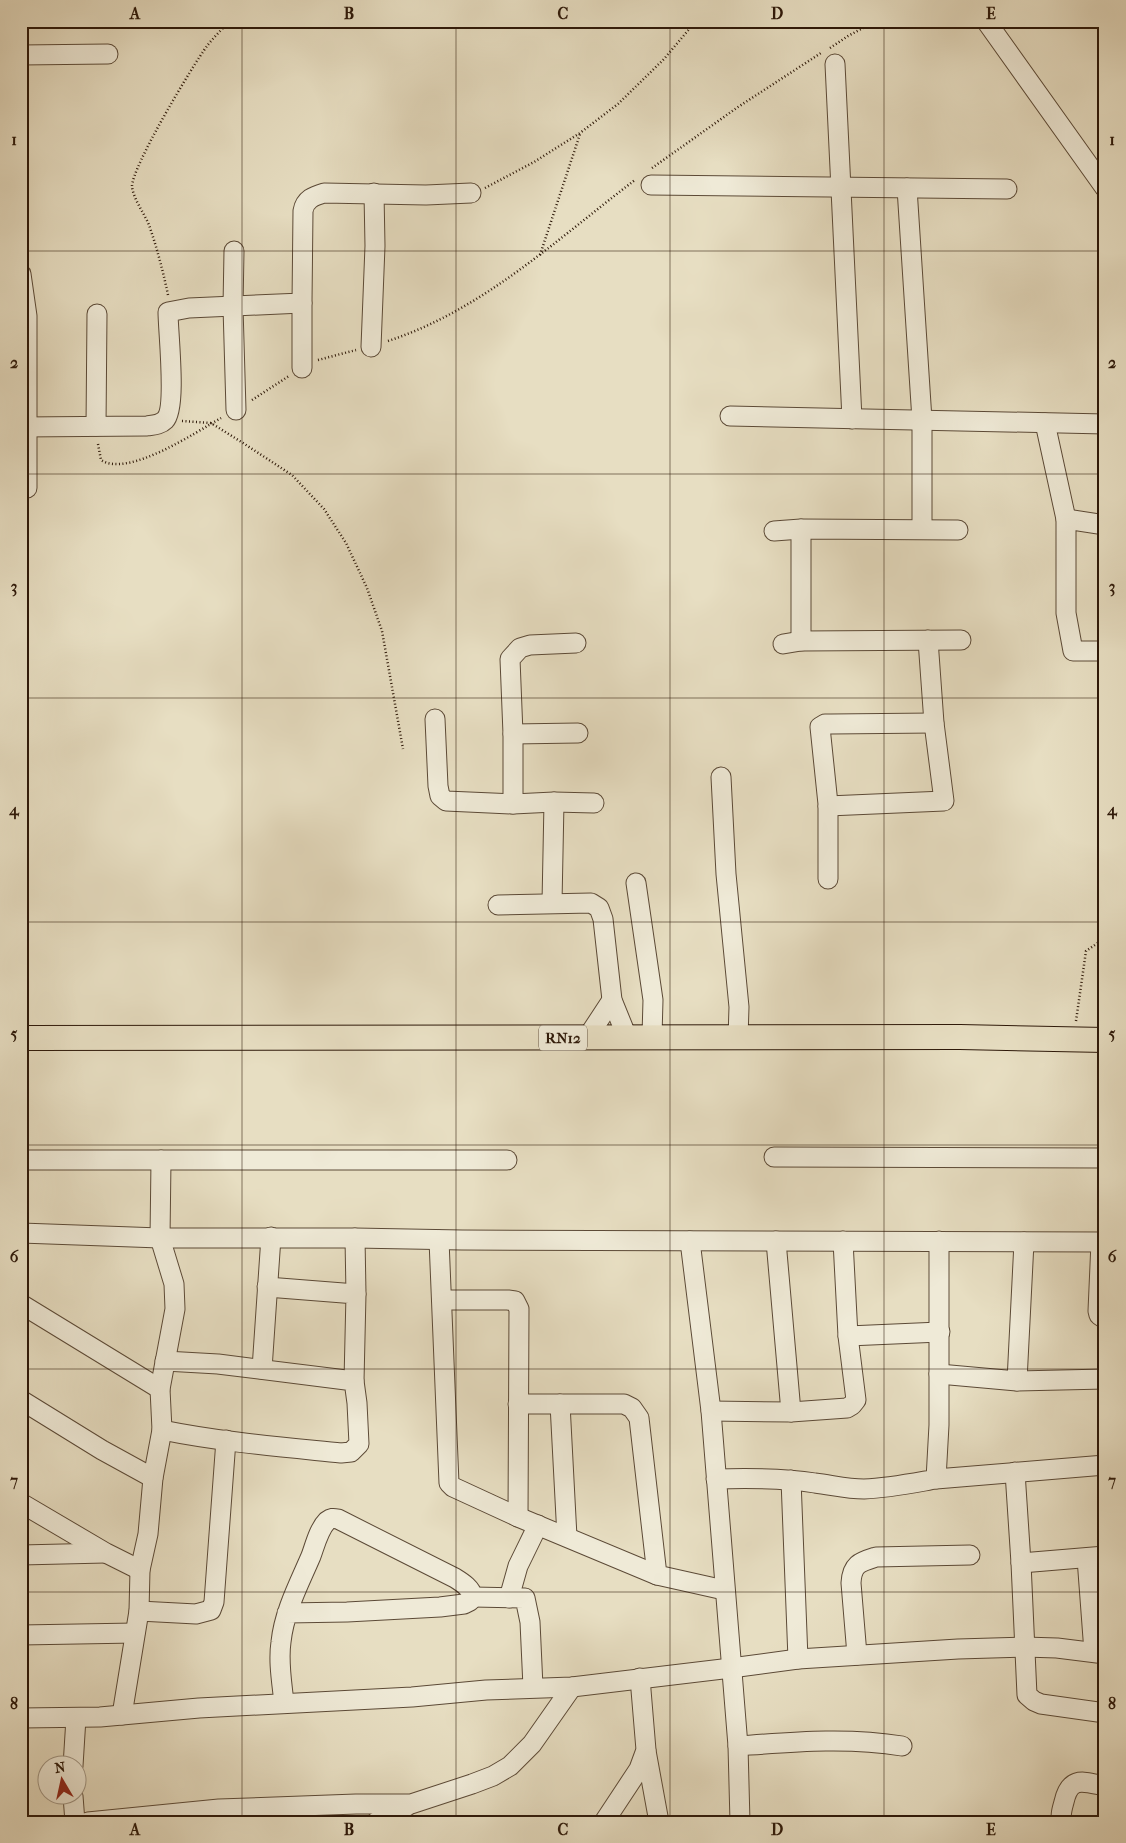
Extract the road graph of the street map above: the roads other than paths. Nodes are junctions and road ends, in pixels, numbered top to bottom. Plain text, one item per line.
1 (986, 21) edge
2 (108, 54) dead end
3 (21, 55) edge
4 (835, 64) dead end
5 (645, 178) road end
6 (840, 187) junction
7 (907, 188) junction
8 (1105, 188) edge
9 (1007, 189) dead end
10 (374, 193) junction
11 (471, 193) road end
12 (234, 251) dead end
13 (21, 274) edge
14 (302, 303) junction
15 (233, 307) junction
16 (96, 314) dead end
17 (371, 347) road end
18 (302, 368) dead end
19 (236, 410) dead end
20 (730, 416) dead end
21 (852, 419) junction
22 (922, 420) junction
23 (1045, 423) junction
24 (1105, 424) edge
25 (96, 426) junction
26 (24, 427) edge
27 (27, 488) dead end
28 (1066, 519) junction
29 (1105, 525) edge
30 (801, 529) junction
31 (922, 529) junction
32 (958, 530) dead end
33 (774, 531) dead end
34 (928, 640) junction
35 (961, 640) dead end
36 (576, 643) dead end
37 (1105, 651) edge
38 (435, 719) dead end
39 (934, 723) junction
40 (578, 733) dead end
41 (513, 734) junction
42 (721, 778) dead end
43 (554, 802) junction
44 (594, 803) dead end
45 (513, 804) junction
46 (828, 806) junction
47 (828, 880) dead end
48 (636, 883) dead end
49 (552, 904) junction
50 (498, 905) dead end
51 (612, 1000) junction
52 (652, 1036) junction
53 (627, 1037) junction
54 (21, 1038) edge
55 (587, 1038) junction
56 (738, 1038) junction
57 (1105, 1040) edge
58 (774, 1157) dead end
59 (1105, 1158) edge
60 (21, 1160) edge
61 (161, 1160) junction
62 (507, 1160) dead end
63 (21, 1233) edge
64 (270, 1237) junction
65 (160, 1238) junction
66 (355, 1238) junction
67 (439, 1240) junction
68 (690, 1241) junction
69 (776, 1241) junction
70 (842, 1241) junction
71 (939, 1241) junction
72 (1024, 1242) junction
73 (1103, 1242) edge
74 (267, 1287) junction
75 (356, 1294) junction
76 (442, 1300) junction
77 (21, 1304) edge
78 (1105, 1319) edge
79 (940, 1332) junction
80 (848, 1336) junction
81 (165, 1361) junction
82 (262, 1369) junction
83 (940, 1374) junction
84 (1105, 1379) edge
85 (354, 1381) junction
86 (1017, 1381) junction
87 (160, 1389) junction
88 (21, 1400) edge
89 (518, 1404) junction
90 (560, 1404) junction
91 (710, 1411) junction
92 (791, 1412) junction
93 (162, 1430) junction
94 (226, 1440) junction
95 (1105, 1466) edge
96 (1015, 1472) junction
97 (153, 1478) junction
98 (716, 1479) junction
99 (936, 1479) junction
100 (791, 1480) junction
101 (21, 1504) edge
102 (518, 1517) junction
103 (538, 1525) junction
104 (567, 1537) junction
105 (106, 1553) junction
106 (21, 1554) edge
107 (970, 1555) dead end
108 (1096, 1557) edge
109 (1021, 1563) junction
110 (140, 1570) junction
111 (657, 1575) junction
112 (724, 1590) junction
113 (473, 1597) junction
114 (509, 1598) junction
115 (139, 1611) junction
116 (287, 1613) junction
117 (134, 1633) junction
118 (21, 1635) edge
119 (1024, 1646) junction
120 (1099, 1653) edge
121 (857, 1655) junction
122 (798, 1659) junction
123 (731, 1668) junction
124 (640, 1678) junction
125 (572, 1687) junction
126 (533, 1688) junction
127 (284, 1703) junction
128 (1105, 1713) edge
129 (122, 1716) junction
130 (21, 1718) edge
131 (76, 1718) junction
132 (738, 1746) junction
133 (902, 1746) dead end
134 (646, 1750) junction
135 (74, 1756) edge
136 (1105, 1786) edge
137 (411, 1804) junction
138 (74, 1806) edge
139 (154, 1818) edge
140 (75, 1822) edge
141 (88, 1822) edge
142 (376, 1822) edge
143 (604, 1822) edge
144 (659, 1822) edge
145 (740, 1822) edge
146 (1062, 1822) edge

1 - 8 street
2 - 3 street
4 - 6 street
5 - 6 street
6 - 7 street
6 - 21 street
7 - 9 street
7 - 22 street
10 - 11 street
10 - 14 street
10 - 17 street
12 - 15 street
13 - 26 street
14 - 15 street
14 - 18 street
15 - 19 street
15 - 25 street
16 - 25 street
20 - 21 street
21 - 22 street
22 - 23 street
22 - 31 street
23 - 24 street
23 - 28 street
25 - 26 street
26 - 27 street
28 - 29 street
28 - 37 street
30 - 31 street
30 - 33 street
30 - 34 street
31 - 32 street
34 - 35 street
34 - 39 street
36 - 41 street
38 - 45 street
39 - 46 street
39 - 46 street
40 - 41 street
41 - 45 street
42 - 56 street
43 - 44 street
43 - 45 street
43 - 49 street
46 - 47 street
48 - 52 street
49 - 50 street
49 - 51 street
51 - 53 street
51 - 55 street
52 - 53 main road, RN12
52 - 56 main road, RN12
53 - 55 main road, RN12
54 - 55 main road, RN12
56 - 57 main road, RN12
58 - 59 street
60 - 61 street
61 - 62 street
61 - 65 street
63 - 65 street
64 - 65 street
64 - 66 street
64 - 74 street
65 - 81 street
66 - 67 street
66 - 75 street
67 - 68 street
67 - 76 street
68 - 69 street
68 - 91 street
69 - 70 street
69 - 92 street
70 - 71 street
70 - 80 street
71 - 72 street
71 - 79 street
72 - 73 street
72 - 86 street
73 - 78 street
74 - 75 street
74 - 82 street
75 - 85 street
76 - 89 street
76 - 102 street
77 - 87 street
79 - 80 street
79 - 83 street
80 - 92 street
81 - 82 street
81 - 87 street
82 - 85 street
83 - 86 street
83 - 99 street
84 - 86 street
85 - 94 street
87 - 93 street
88 - 97 street
89 - 90 street
89 - 102 street
90 - 104 street
90 - 111 street
91 - 92 street
91 - 98 street
93 - 94 street
93 - 97 street
94 - 115 street
95 - 96 street
96 - 99 street
96 - 109 street
97 - 110 street
98 - 100 street
98 - 112 street
99 - 100 street
100 - 122 street
101 - 105 street
102 - 103 street
103 - 104 street
103 - 114 street
104 - 111 street
105 - 106 street
105 - 110 street
107 - 121 street
108 - 109 street
108 - 120 street
109 - 119 street
110 - 115 street
111 - 112 street
112 - 123 street
113 - 114 street
113 - 116 street
113 - 116 street
114 - 126 street
115 - 117 street
116 - 127 street
117 - 118 street
117 - 129 street
119 - 120 street
119 - 121 street
119 - 128 street
121 - 122 street
122 - 123 street
123 - 124 street
123 - 132 street
124 - 125 street
124 - 134 street
125 - 126 street
125 - 137 street
126 - 127 street
127 - 129 street
129 - 131 street
130 - 131 street
131 - 135 street
132 - 133 street
132 - 145 street
134 - 143 street
134 - 144 street
136 - 146 street
137 - 139 street
137 - 142 street
138 - 140 street
139 - 141 street

